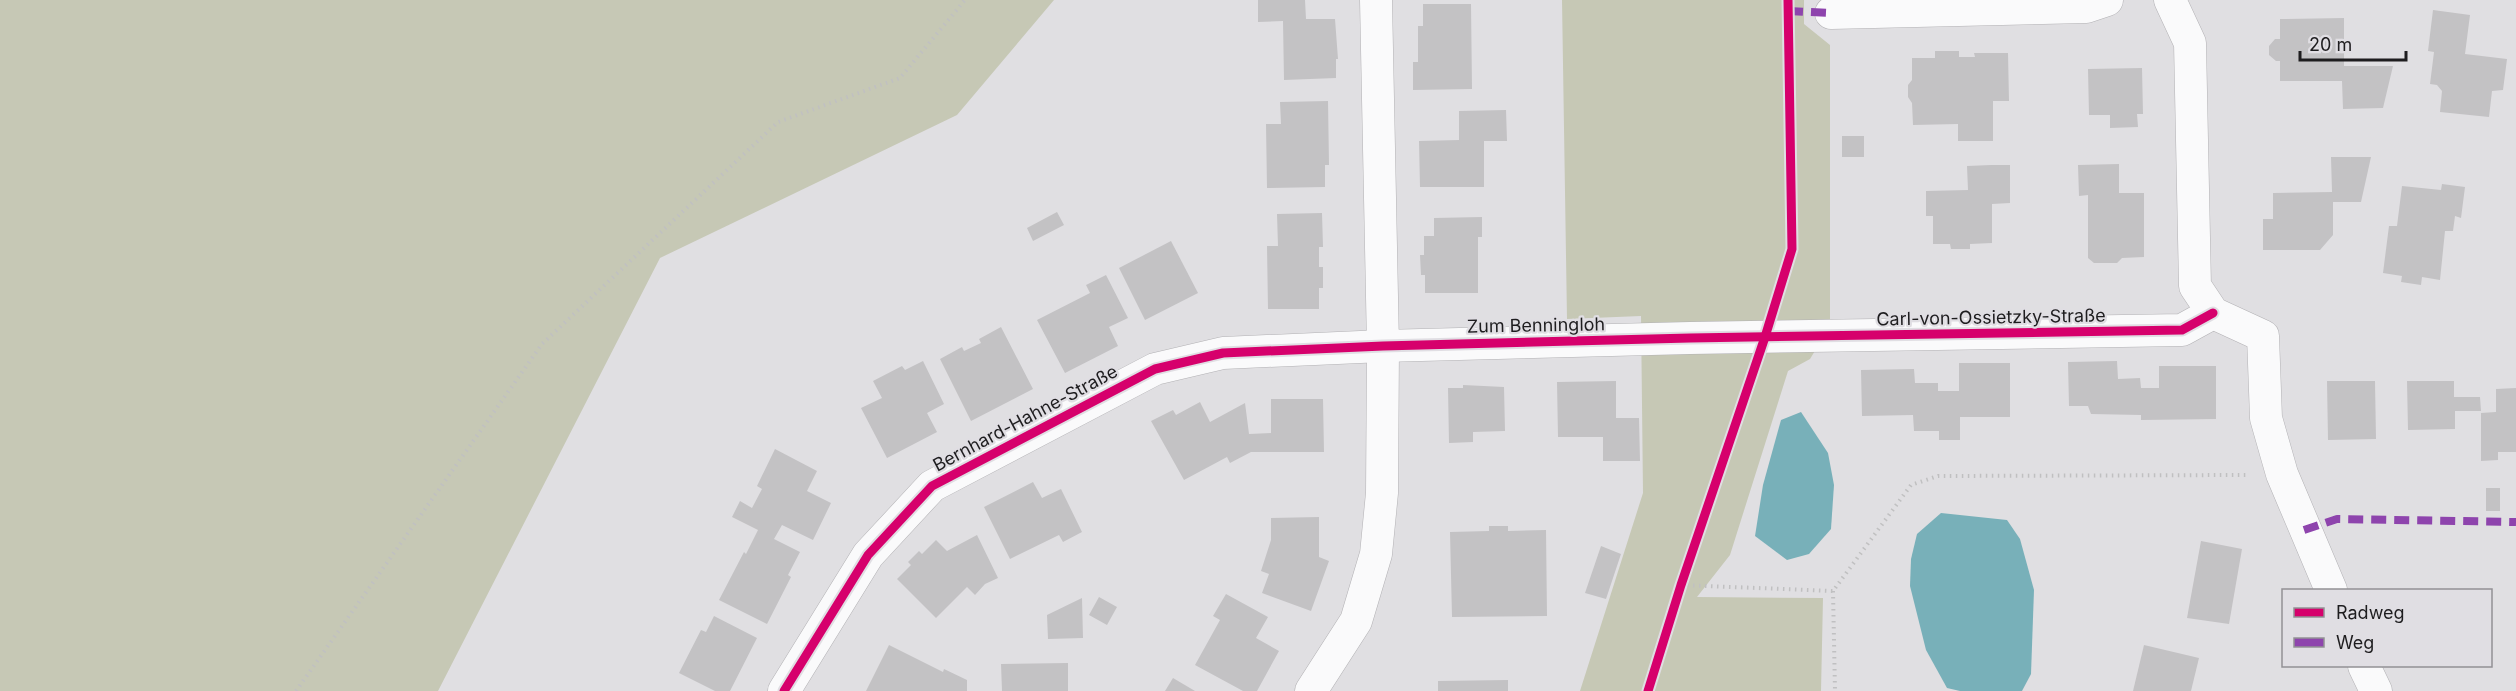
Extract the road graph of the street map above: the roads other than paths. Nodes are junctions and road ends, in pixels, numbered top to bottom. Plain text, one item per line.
1 (1376, 0) edge
2 (2107, 0) edge
3 (2170, 0) edge
4 (1831, 13) dead end
5 (2213, 313) junction
6 (1690, 338) joint
7 (1383, 346) junction
8 (2330, 589) edge
9 (2364, 667) edge
10 (784, 691) edge
11 (1311, 691) edge
12 (2376, 691) edge

1 - 7 street
2 - 4 street
3 - 5 street
5 - 6 street, Carl-von-Ossietzky-Straße
5 - 8 street
6 - 7 street, Zum Benningloh
7 - 10 street, Bernhard-Hahne-Straße
7 - 11 street
9 - 12 street

